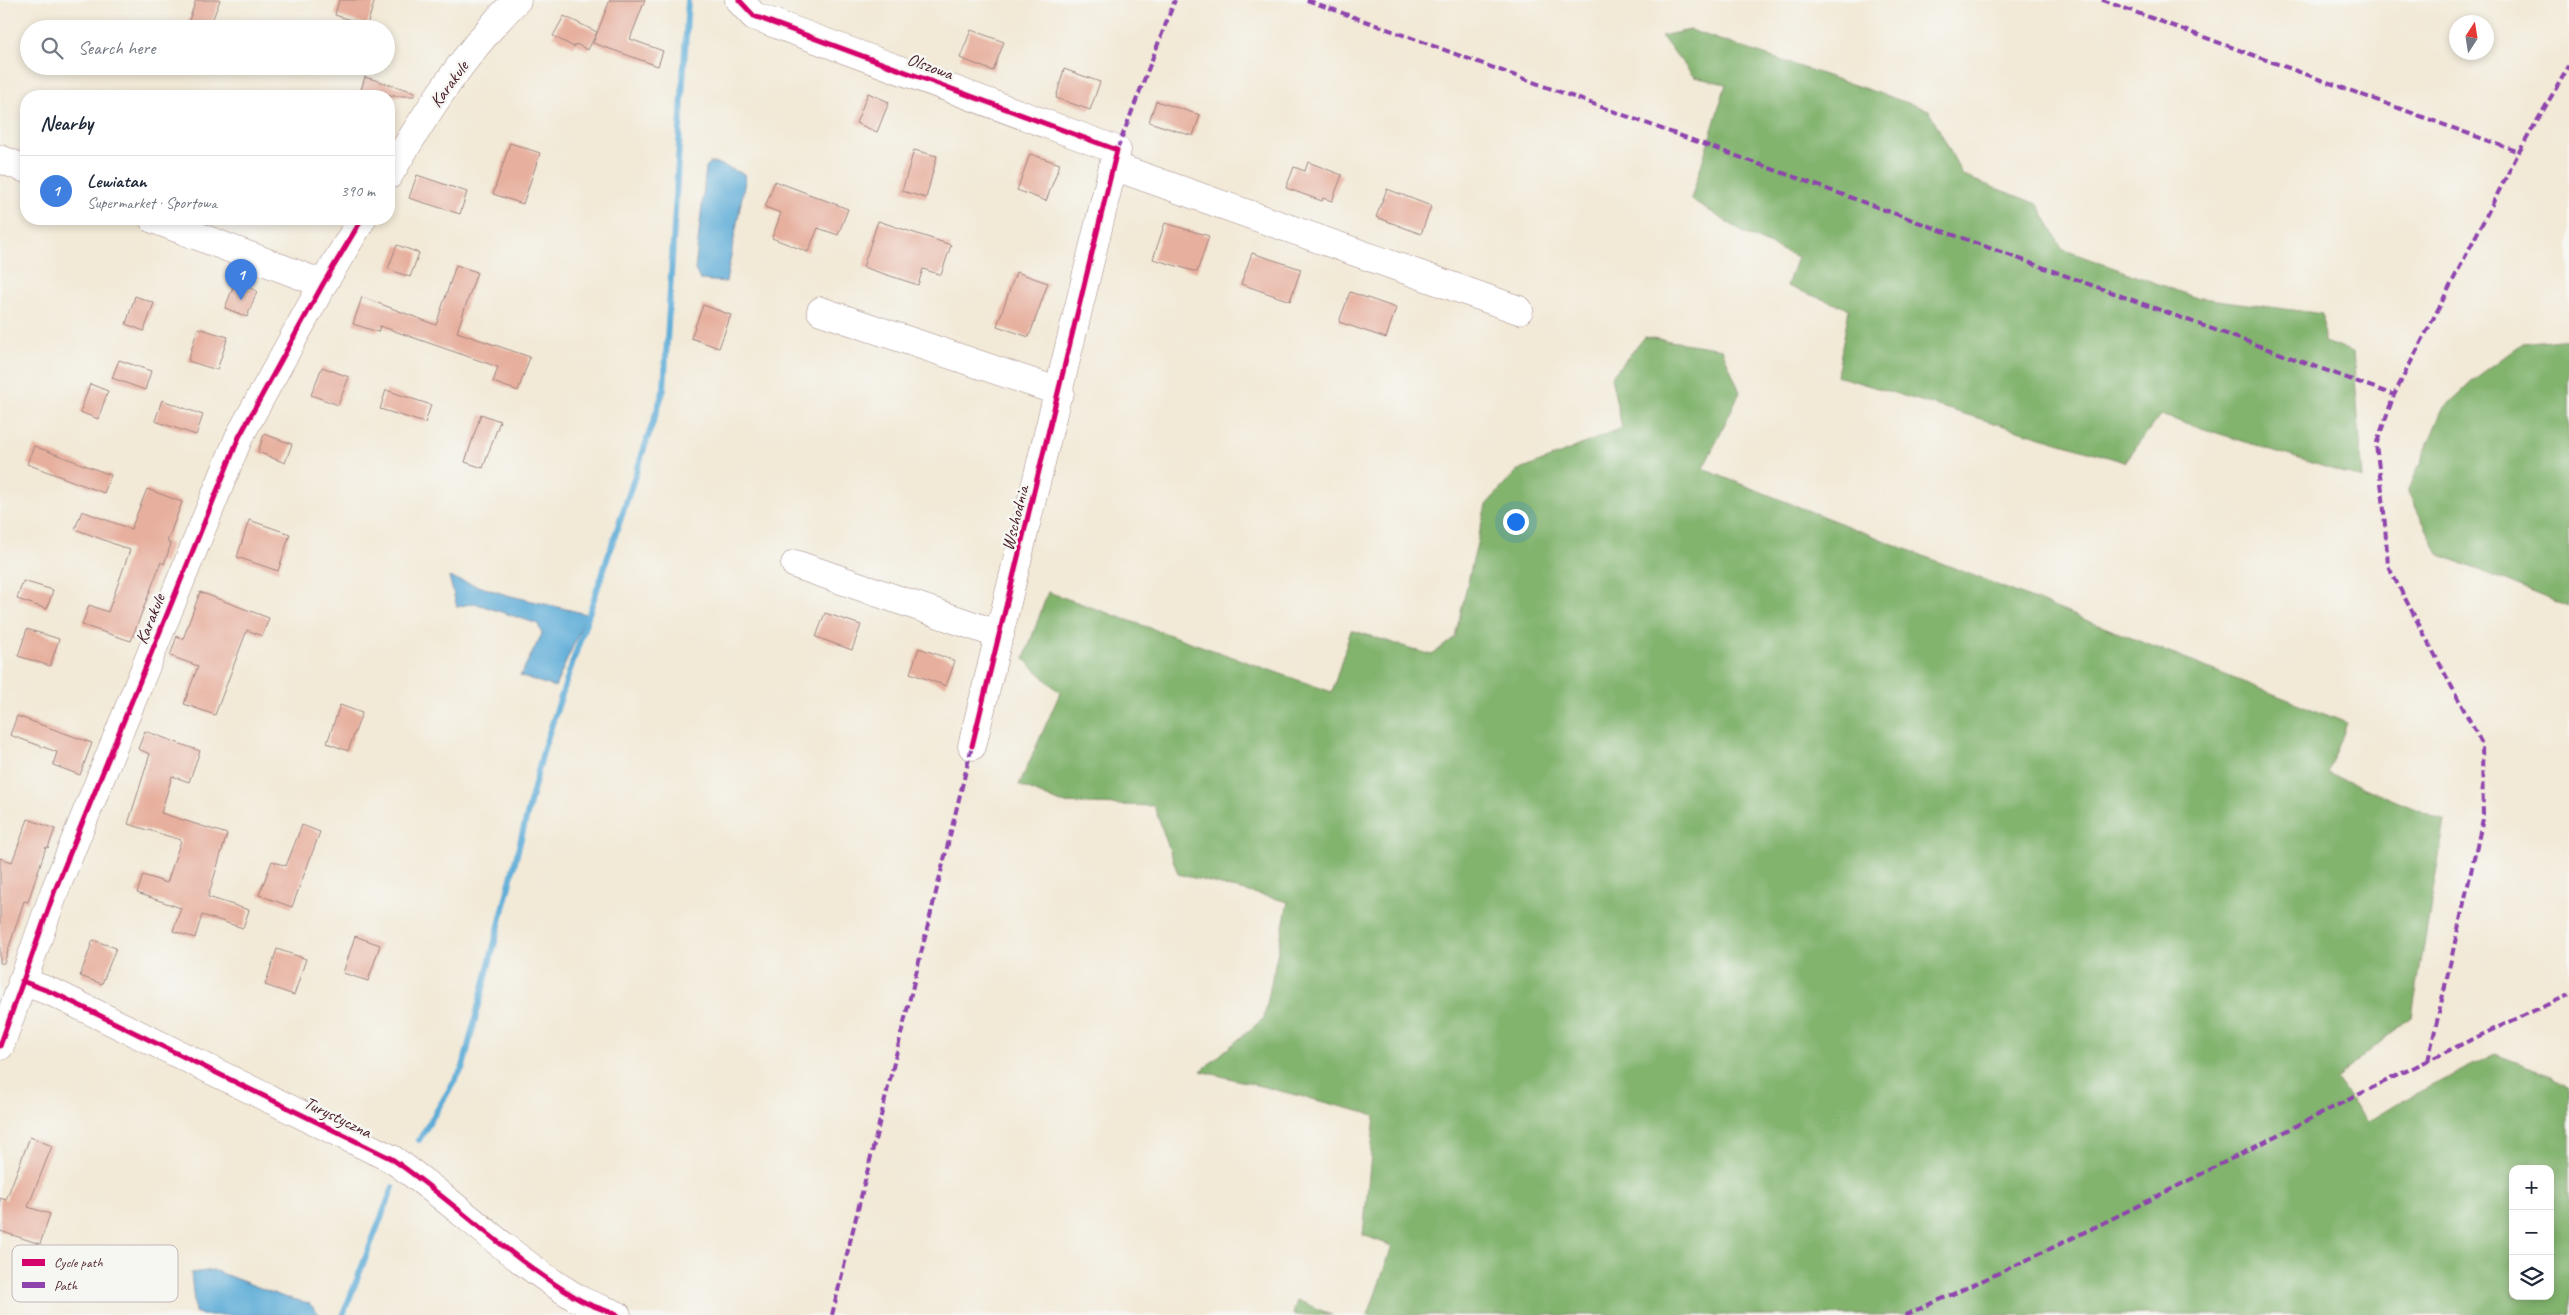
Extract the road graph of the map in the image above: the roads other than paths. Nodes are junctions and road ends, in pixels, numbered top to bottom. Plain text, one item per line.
1 (518, 0) edge
2 (739, 0) edge
3 (1115, 158) junction
4 (0, 159) edge
5 (395, 165) edge
6 (20, 167) edge
7 (169, 225) edge
8 (358, 225) edge
9 (323, 284) junction
10 (1519, 310) dead end
11 (821, 311) dead end
12 (1060, 392) junction
13 (796, 564) dead end
14 (1000, 635) junction
15 (972, 746) dead end
16 (22, 981) junction
17 (0, 1046) edge
18 (617, 1315) edge

1 - 5 street, Karakule
2 - 3 street, Olszowa
3 - 10 street, Olszowa
3 - 12 street, Wschodnia
4 - 6 street
7 - 9 street
8 - 9 street, Karakule
9 - 16 street, Karakule
11 - 12 street
12 - 14 street, Wschodnia
13 - 14 street
14 - 15 street, Wschodnia
16 - 17 street, Karakule
16 - 18 street, Turystyczna

